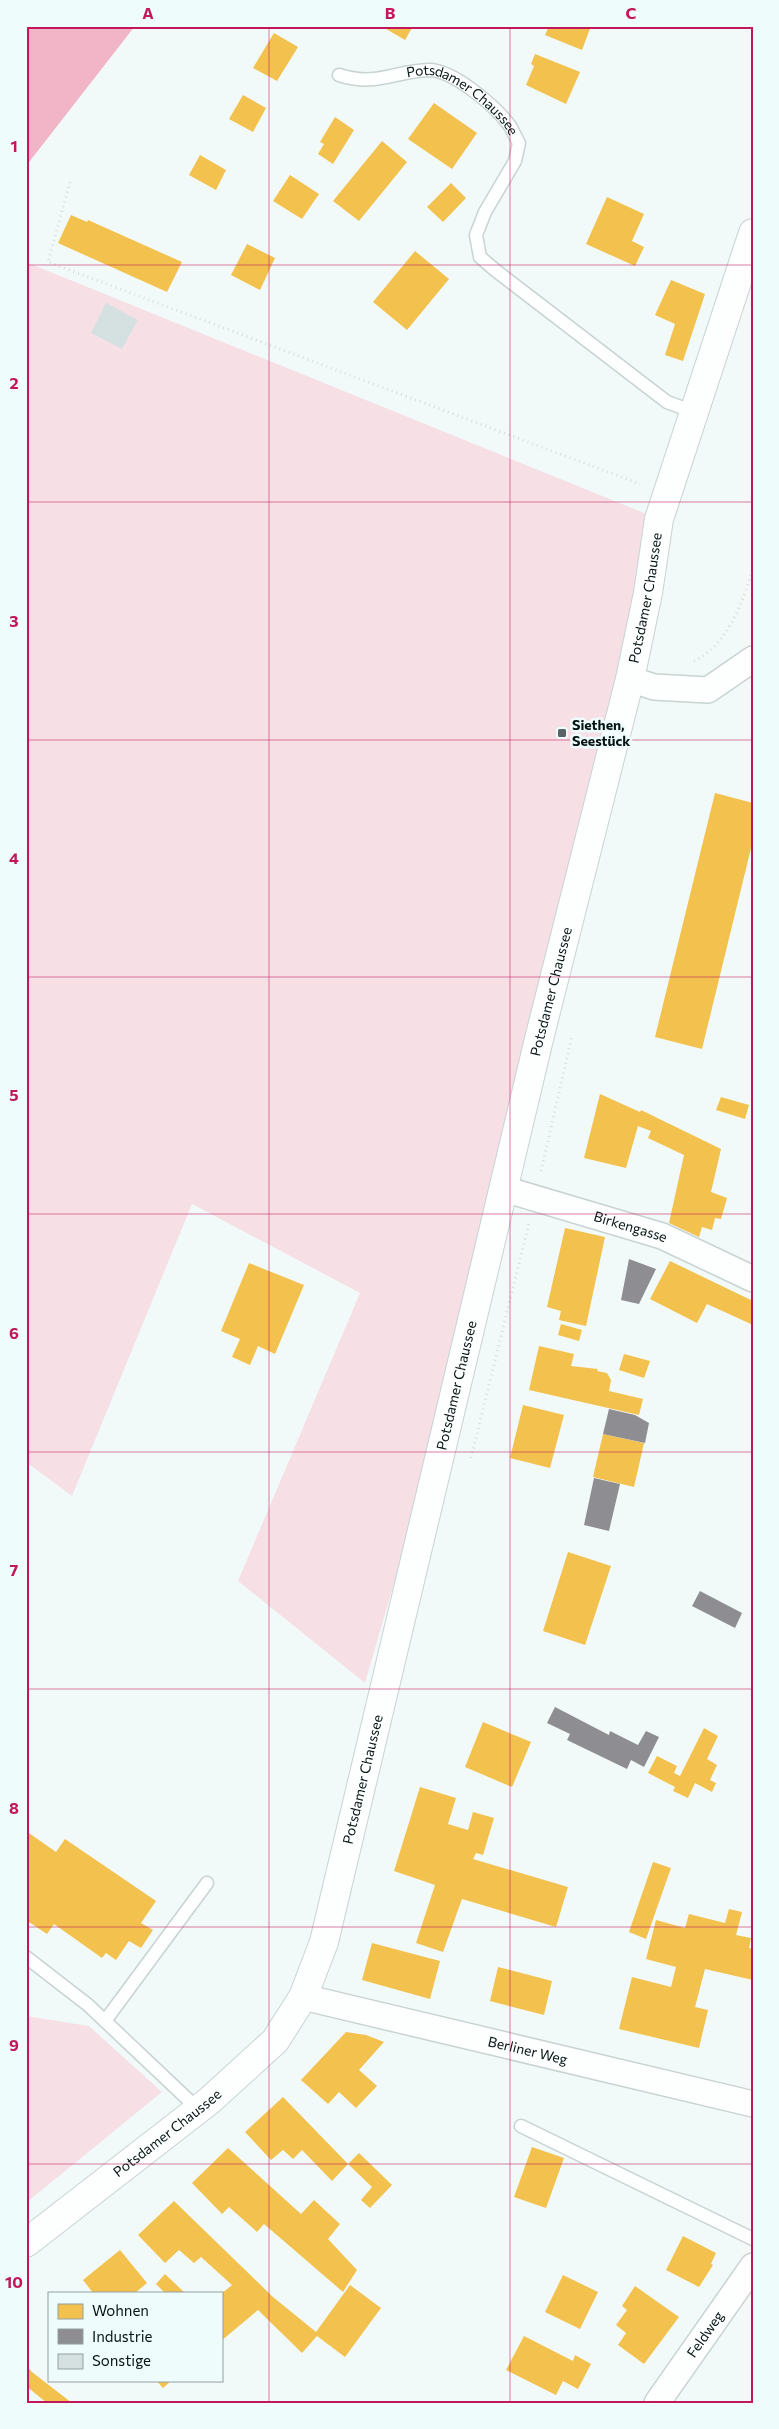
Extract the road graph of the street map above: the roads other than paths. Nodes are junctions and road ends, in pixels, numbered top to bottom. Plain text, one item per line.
1 (339, 75) dead end
2 (753, 233) edge
3 (694, 412) junction
4 (753, 659) edge
5 (630, 679) junction
6 (504, 1189) junction
7 (753, 1278) edge
8 (207, 1883) dead end
9 (26, 1957) edge
10 (303, 1997) junction
11 (105, 2021) junction
12 (753, 2104) edge
13 (198, 2109) junction
14 (521, 2126) dead end
15 (753, 2239) edge
16 (26, 2243) edge
17 (753, 2266) edge
18 (658, 2403) edge

1 - 3 lane, Potsdamer Chaussee
2 - 3 main road, Potsdamer Chaussee
3 - 5 main road, Potsdamer Chaussee
4 - 5 street
5 - 6 main road, Potsdamer Chaussee
6 - 7 street, Birkengasse
6 - 10 main road, Potsdamer Chaussee
8 - 11 lane
9 - 11 lane
10 - 12 street, Berliner Weg
10 - 13 main road, Potsdamer Chaussee
11 - 13 lane
13 - 16 main road, Potsdamer Chaussee
14 - 15 lane
17 - 18 street, Feldweg

